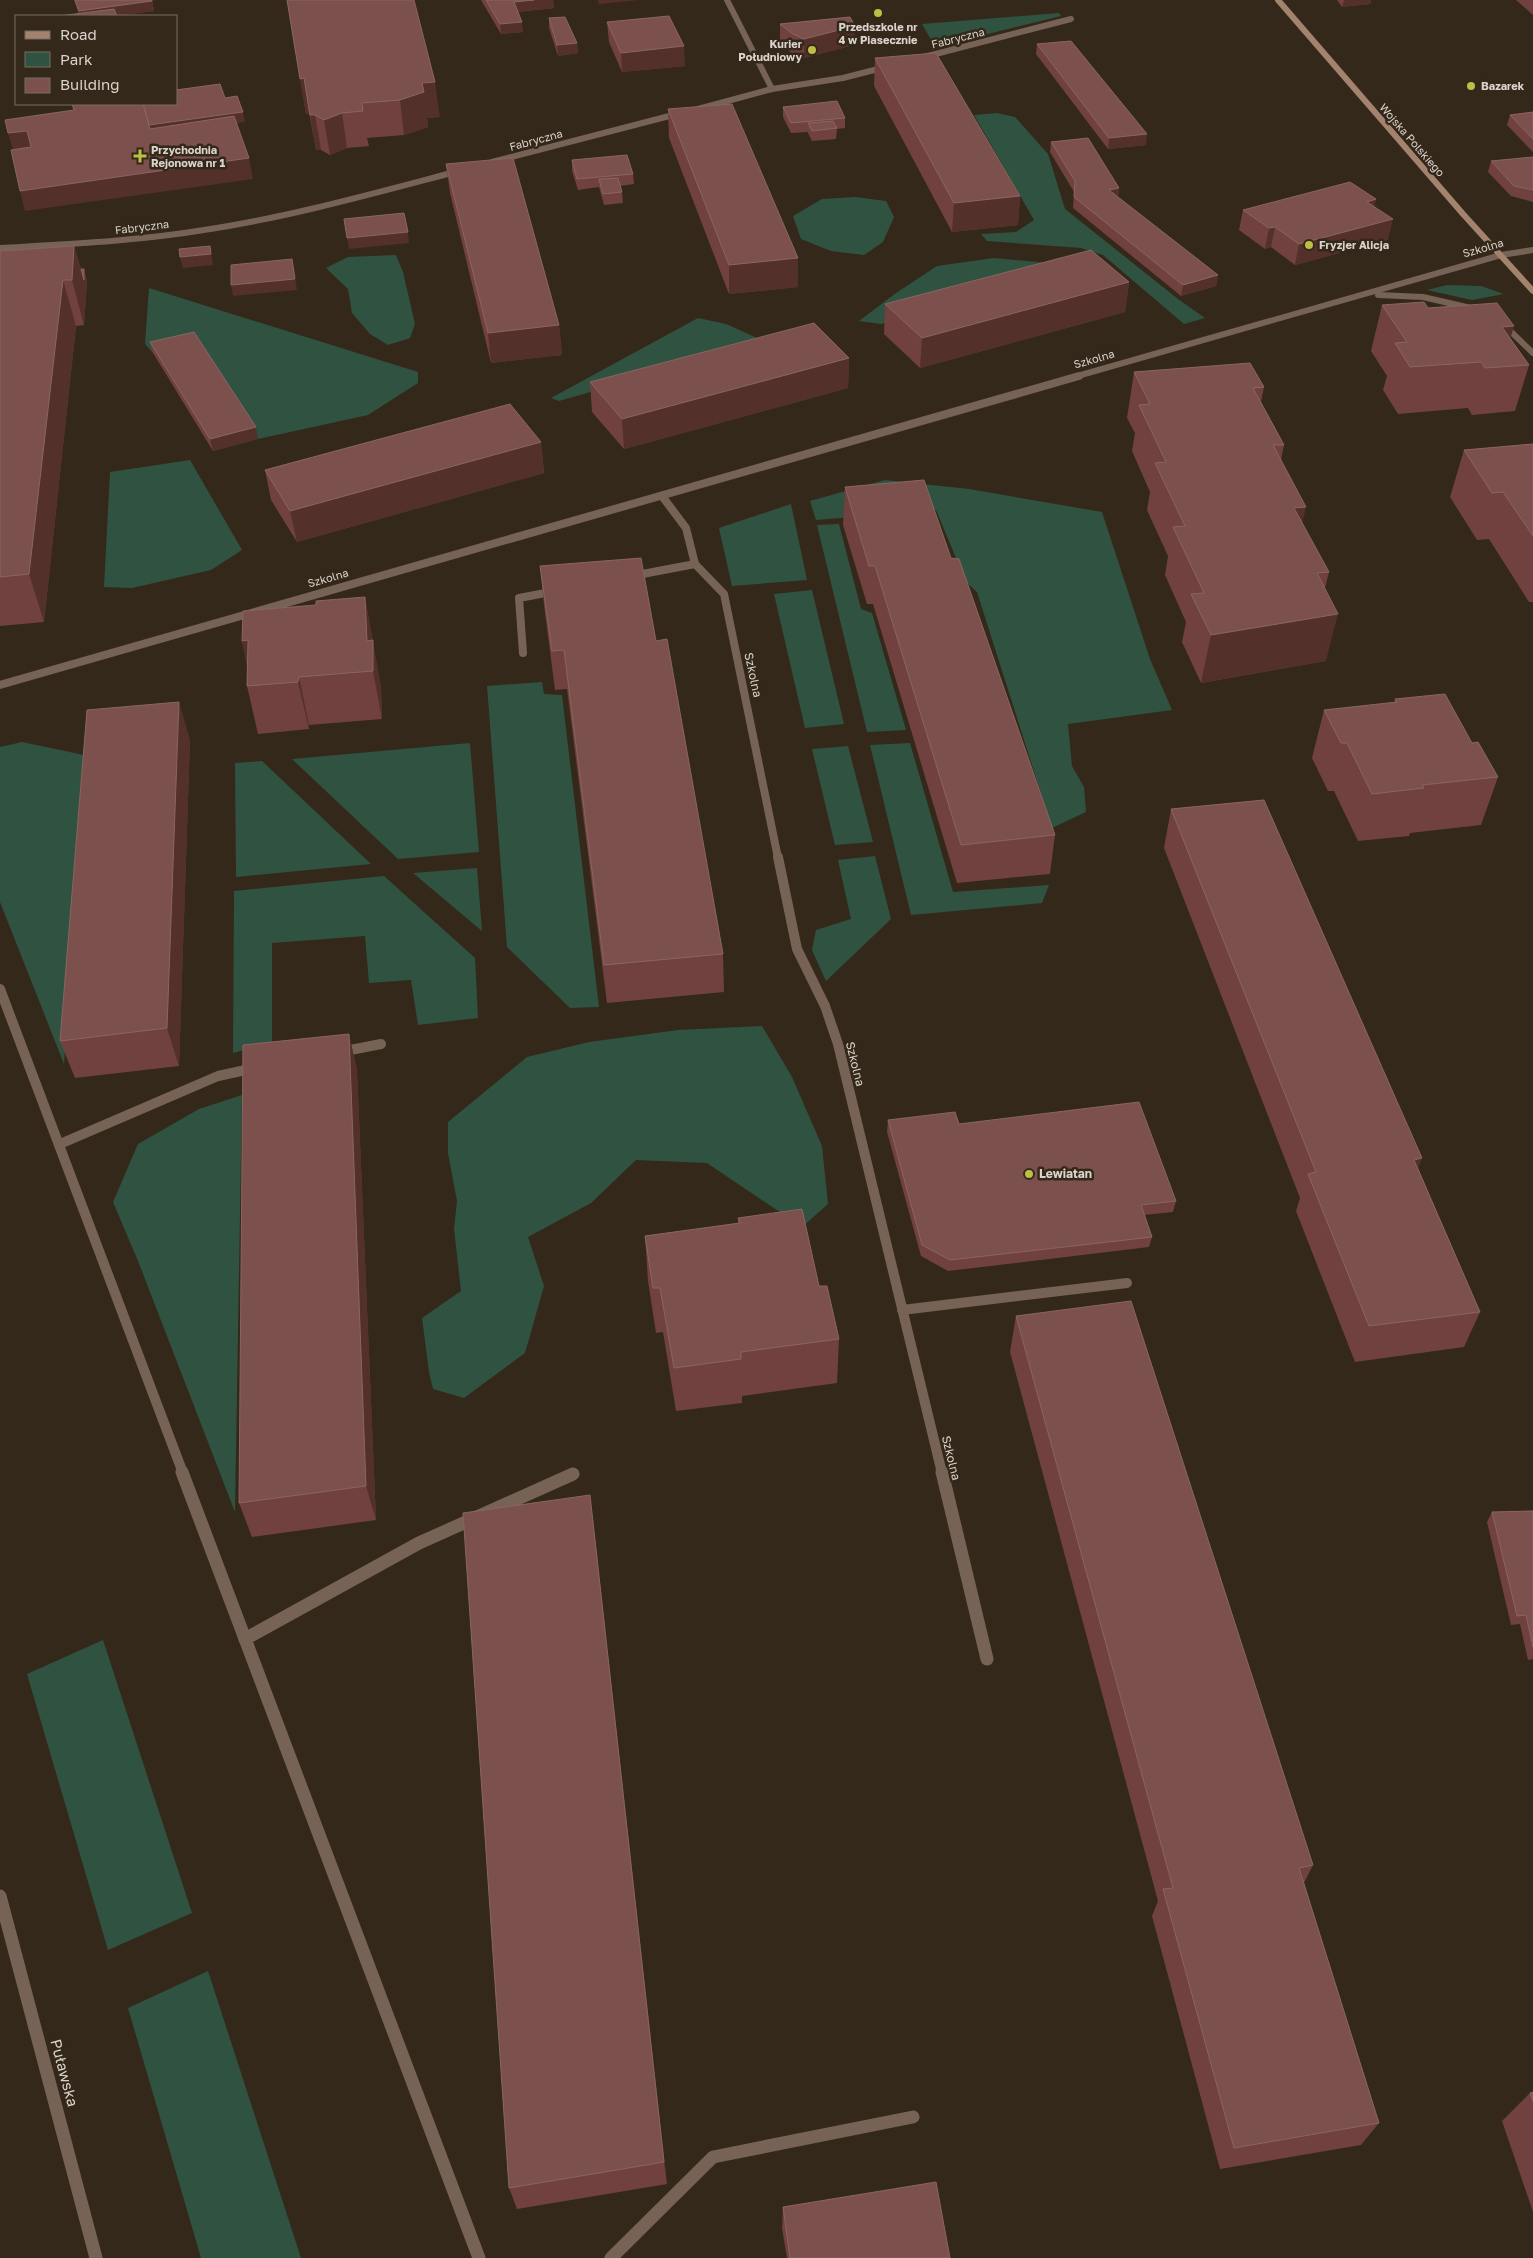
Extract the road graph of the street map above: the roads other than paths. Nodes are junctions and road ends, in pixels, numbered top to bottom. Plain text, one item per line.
1 (726, 0) edge
2 (1278, 0) edge
3 (1071, 19) dead end
4 (914, 60) edge
5 (896, 64) edge
6 (772, 89) junction
7 (488, 163) edge
8 (469, 168) edge
9 (0, 248) edge
10 (1533, 250) edge
11 (1501, 255) junction
12 (1533, 291) edge
13 (1362, 295) junction
14 (1483, 313) edge
15 (1499, 321) edge
16 (1533, 353) edge
17 (662, 496) junction
18 (695, 564) junction
19 (626, 577) edge
20 (568, 588) edge
21 (523, 653) dead end
22 (0, 685) edge
23 (0, 988) edge
24 (381, 1044) dead end
25 (333, 1053) edge
26 (266, 1066) edge
27 (60, 1144) junction
28 (1127, 1283) dead end
29 (902, 1310) junction
30 (573, 1474) dead end
31 (245, 1639) junction
32 (987, 1659) dead end
33 (0, 1896) edge
34 (913, 2117) dead end
35 (96, 2258) edge
36 (479, 2258) edge
37 (611, 2258) edge

1 - 6 street
2 - 11 street, Wojska Polskiego
3 - 4 street, Fabryczna
5 - 6 street, Fabryczna
6 - 7 street, Fabryczna
8 - 9 street, Fabryczna
10 - 11 street, Szkolna
11 - 12 street, Wojska Polskiego
11 - 13 street, Szkolna
13 - 14 street
13 - 17 street, Szkolna
15 - 16 street
17 - 18 street, Szkolna
17 - 22 street, Szkolna
18 - 19 street
18 - 29 street, Szkolna
20 - 21 street
23 - 27 street
24 - 25 street
26 - 27 street
27 - 31 street
28 - 29 street
29 - 32 street, Szkolna
30 - 31 street
31 - 36 street
33 - 35 street, Puławska
34 - 37 street

